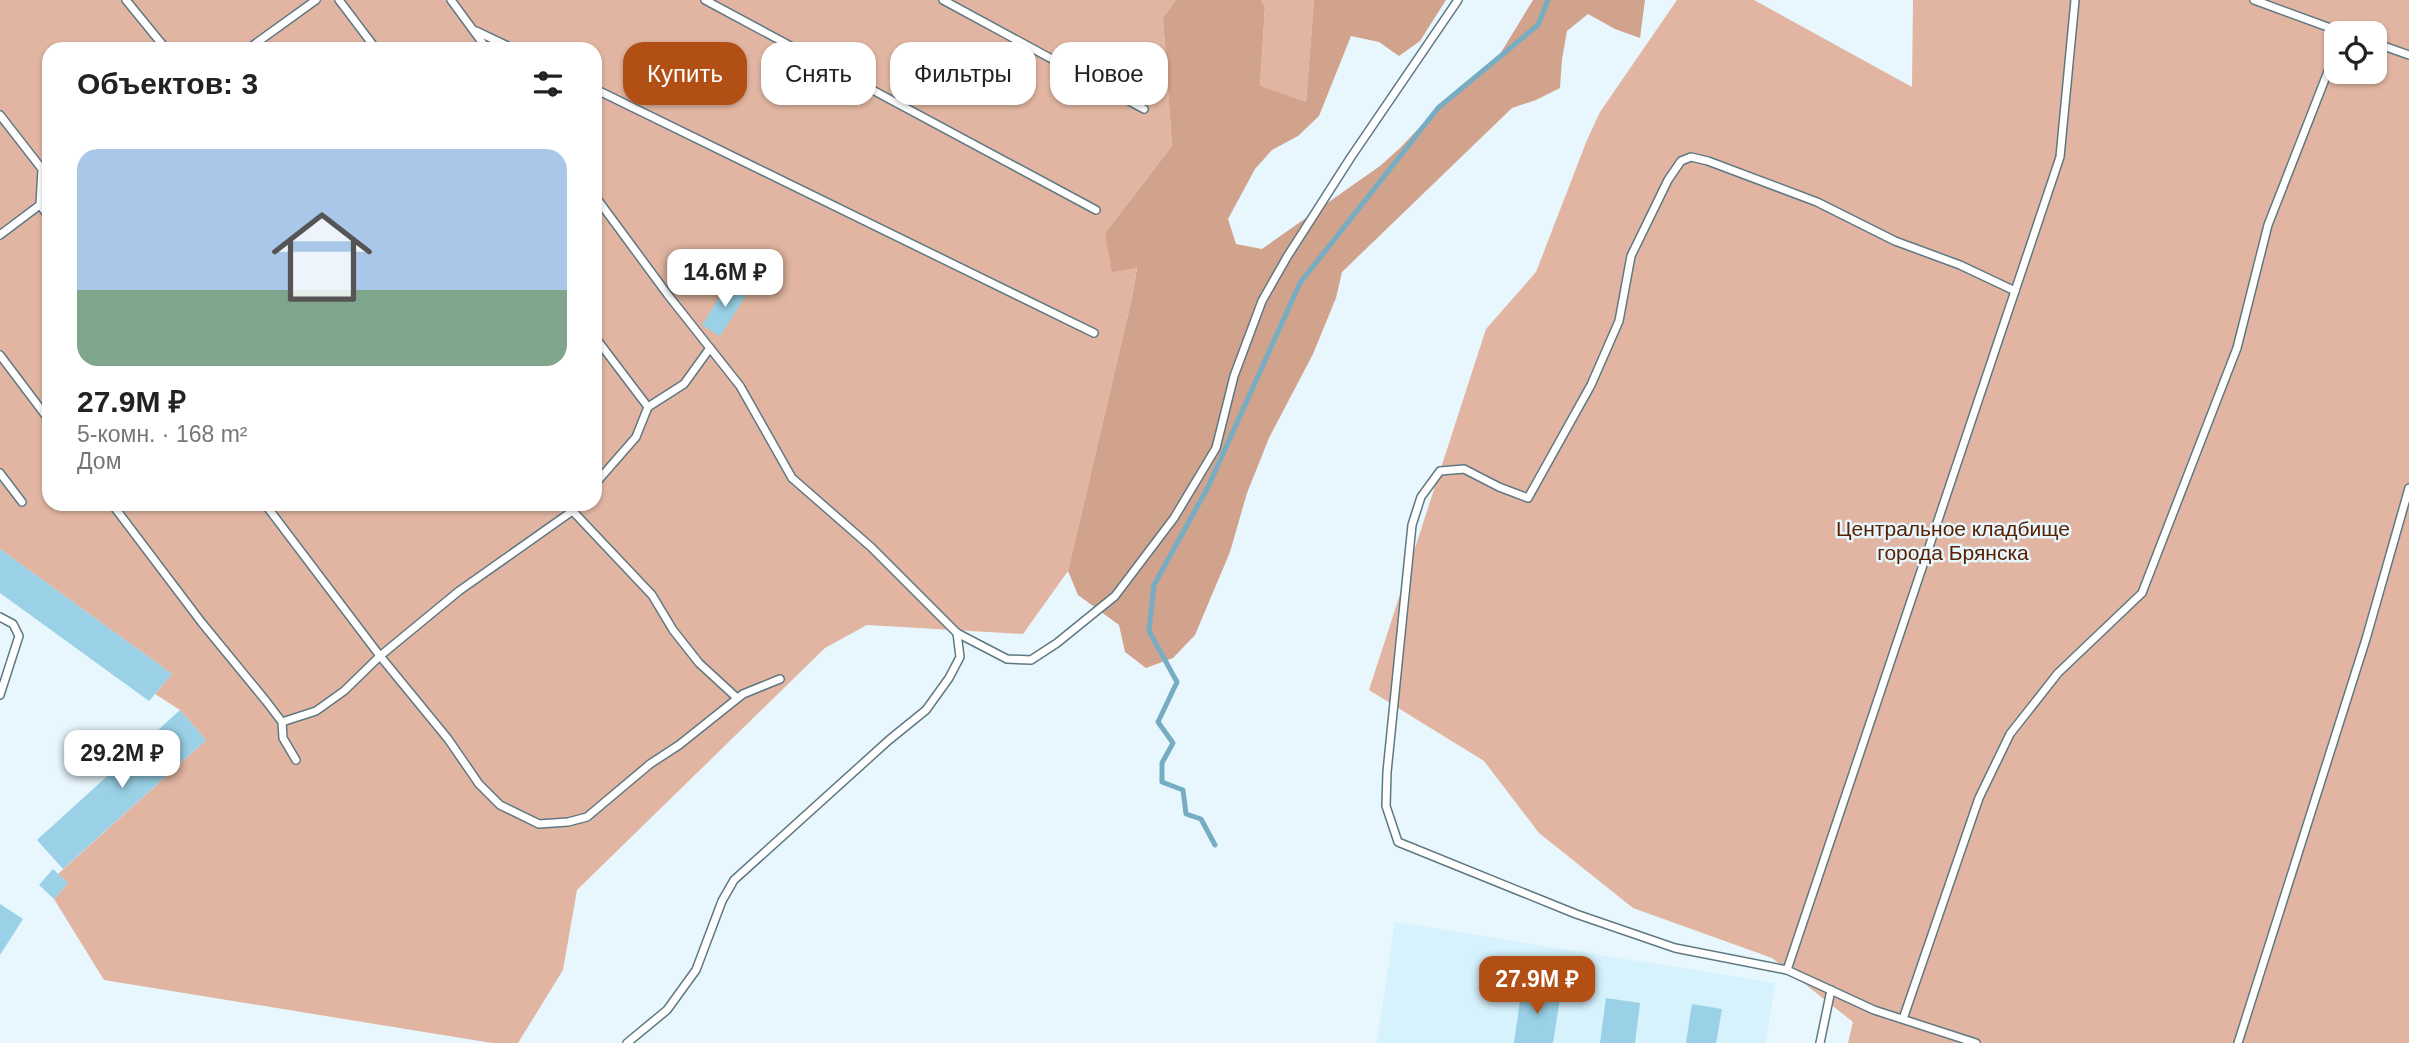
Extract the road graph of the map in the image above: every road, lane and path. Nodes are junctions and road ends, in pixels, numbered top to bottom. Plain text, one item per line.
1 (126, 0) edge
2 (316, 0) edge
3 (339, 0) edge
4 (451, 0) edge
5 (705, 0) edge
6 (943, 0) edge
7 (1458, 0) edge
8 (2075, 0) edge
9 (2254, 0) edge
10 (2324, 26) edge
11 (472, 29) junction
12 (160, 42) edge
13 (258, 42) edge
14 (371, 42) edge
15 (482, 42) edge
16 (499, 42) edge
17 (2387, 47) edge
18 (2409, 55) edge
19 (2324, 82) edge
20 (602, 92) edge
21 (1144, 109) dead end
22 (0, 115) edge
23 (40, 205) junction
24 (602, 205) edge
25 (42, 208) edge
26 (1096, 210) dead end
27 (0, 234) edge
28 (2015, 291) junction
29 (1094, 333) dead end
30 (602, 346) edge
31 (710, 348) junction
32 (0, 355) edge
33 (648, 407) junction
34 (42, 411) edge
35 (0, 473) edge
36 (602, 476) edge
37 (2409, 488) edge
38 (22, 502) dead end
39 (117, 511) edge
40 (270, 511) edge
41 (571, 512) joint
42 (0, 617) edge
43 (957, 633) junction
44 (380, 656) junction
45 (780, 679) dead end
46 (0, 695) edge
47 (737, 698) junction
48 (282, 722) junction
49 (296, 760) dead end
50 (1787, 970) junction
51 (1832, 990) junction
52 (1903, 1019) junction
53 (627, 1043) edge
54 (1820, 1043) edge
55 (1976, 1043) edge
56 (2238, 1043) edge

1 - 12 lane
2 - 13 lane
3 - 14 lane
4 - 11 lane
5 - 26 lane
6 - 21 lane
7 - 43 lane
8 - 28 lane
9 - 10 lane
11 - 15 lane
11 - 16 lane
17 - 18 lane
19 - 52 lane
20 - 29 lane
22 - 23 lane
23 - 25 lane
23 - 27 lane
24 - 31 lane
28 - 50 lane
28 - 50 lane
30 - 33 lane
31 - 33 lane
31 - 43 lane
32 - 34 lane
33 - 36 lane
35 - 38 lane
37 - 56 lane
39 - 48 lane
40 - 44 lane
41 - 44 lane
41 - 47 lane
42 - 46 lane
43 - 53 lane
44 - 47 lane
44 - 48 lane
45 - 47 lane
48 - 49 lane
50 - 51 lane
51 - 52 lane
51 - 54 lane
52 - 55 lane

